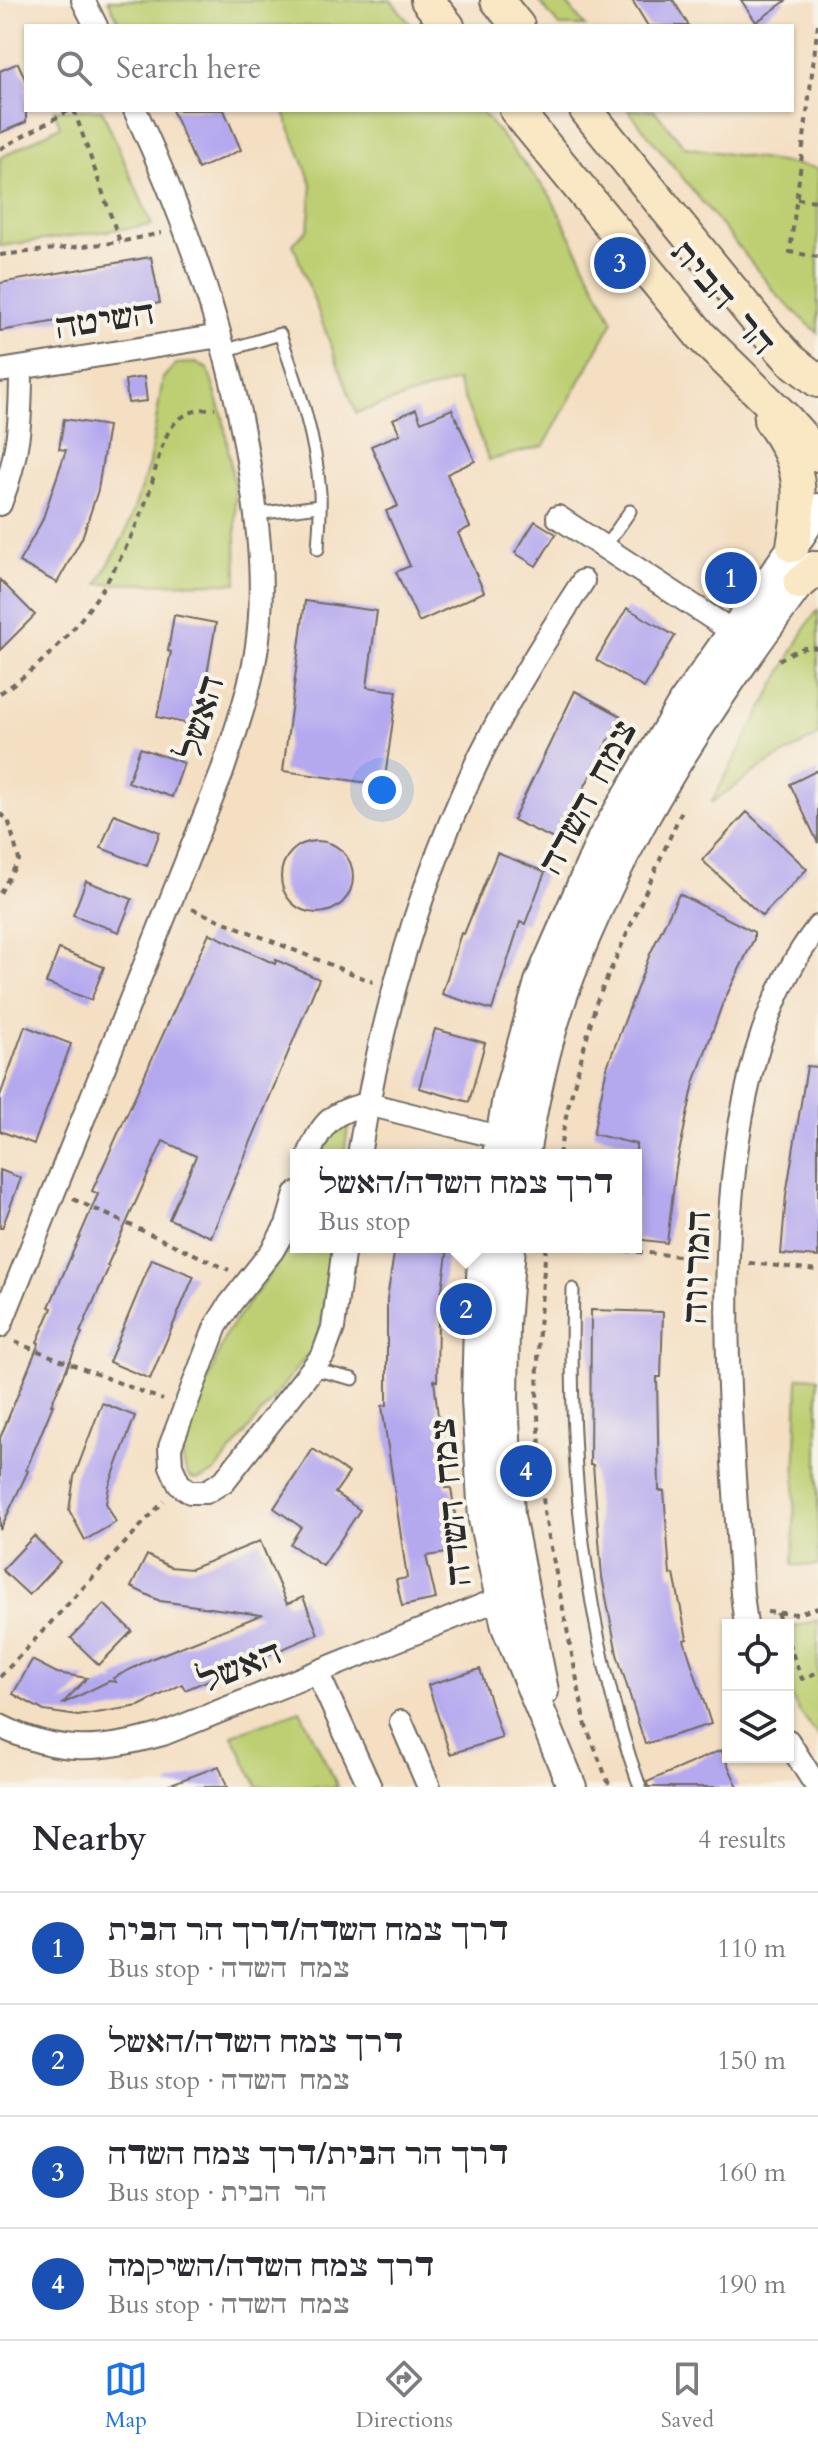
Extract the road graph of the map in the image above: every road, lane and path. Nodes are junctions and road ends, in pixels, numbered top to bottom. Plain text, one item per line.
1 (83, 0) edge
2 (427, 0) edge
3 (497, 0) edge
4 (95, 24) edge
5 (446, 24) edge
6 (516, 24) edge
7 (818, 24) edge
8 (68, 112) edge
9 (73, 112) edge
10 (136, 112) edge
11 (518, 112) edge
12 (588, 112) edge
13 (0, 149) edge
14 (797, 199) junction
15 (818, 201) edge
16 (186, 228) junction
17 (120, 242) junction
18 (0, 255) edge
19 (818, 257) edge
20 (758, 322) junction
21 (222, 343) junction
22 (818, 362) edge
23 (10, 370) edge
24 (735, 372) junction
25 (818, 381) edge
26 (239, 405) junction
27 (818, 455) edge
28 (0, 504) edge
29 (319, 506) junction
30 (818, 508) edge
31 (630, 511) dead end
32 (256, 514) junction
33 (558, 517) dead end
34 (605, 547) junction
35 (318, 549) dead end
36 (807, 564) edge
37 (583, 581) dead end
38 (732, 631) junction
39 (0, 693) edge
40 (684, 806) dead end
41 (0, 814) edge
42 (0, 893) edge
43 (170, 901) junction
44 (818, 927) edge
45 (394, 990) junction
46 (368, 1104) junction
47 (512, 1148) edge
48 (311, 1149) edge
49 (360, 1149) edge
50 (560, 1149) edge
51 (54, 1190) junction
52 (290, 1215) edge
53 (343, 1253) edge
54 (483, 1253) edge
55 (511, 1253) edge
56 (545, 1253) edge
57 (249, 1280) junction
58 (573, 1289) dead end
59 (7, 1334) edge
60 (312, 1369) junction
61 (353, 1379) dead end
62 (184, 1409) junction
63 (179, 1484) junction
64 (499, 1599) junction
65 (818, 1608) edge
66 (777, 1613) junction
67 (746, 1618) edge
68 (780, 1619) edge
69 (794, 1658) edge
70 (317, 1672) junction
71 (818, 1672) edge
72 (0, 1677) edge
73 (401, 1722) dead end
74 (0, 1726) edge
75 (553, 1739) junction
76 (794, 1751) edge
77 (370, 1787) edge
78 (429, 1787) edge
79 (572, 1787) edge
80 (610, 1787) edge
81 (640, 1787) edge
82 (817, 1787) edge

1 - 4 street
2 - 5 main road
3 - 6 main road
7 - 14 path
8 - 13 path
9 - 17 path
10 - 16 street, האשל
11 - 24 main road, הר הבית
12 - 20 main road, הר הבית
14 - 15 path
14 - 19 path
16 - 17 path
16 - 21 street, האשל
17 - 18 path
20 - 22 main road
20 - 25 main road, הר הבית
21 - 23 street, השיטה
21 - 26 street, האשל
21 - 29 lane
23 - 28 street
24 - 27 main road, הר הבית
24 - 36 main road
26 - 32 street, האשל
26 - 39 path
29 - 32 lane
29 - 35 lane
30 - 36 street, צמח השדה
31 - 34 lane
32 - 43 street, האשל
33 - 34 street
34 - 38 street
36 - 38 street, צמח השדה
36 - 47 street, צמח השדה
37 - 45 street
38 - 47 street, צמח השדה
40 - 50 path
41 - 42 path
43 - 45 path
43 - 51 street, האשל
44 - 67 street, המרווה
45 - 46 street
46 - 47 street
46 - 48 street
46 - 49 street
51 - 57 path
51 - 59 street, האשל
52 - 57 street
53 - 60 street
54 - 64 street, צמח השדה
55 - 75 street, צמח השדה
56 - 80 path
57 - 62 street
58 - 81 lane
59 - 62 path
60 - 61 lane
60 - 63 street
62 - 63 street
63 - 72 path
64 - 70 street, האשל
64 - 75 street, צמח השדה
65 - 66 path
66 - 67 path
66 - 68 path
69 - 71 path
70 - 74 street, האשל
70 - 77 street
73 - 78 street
75 - 79 street, צמח השדה
76 - 82 street

